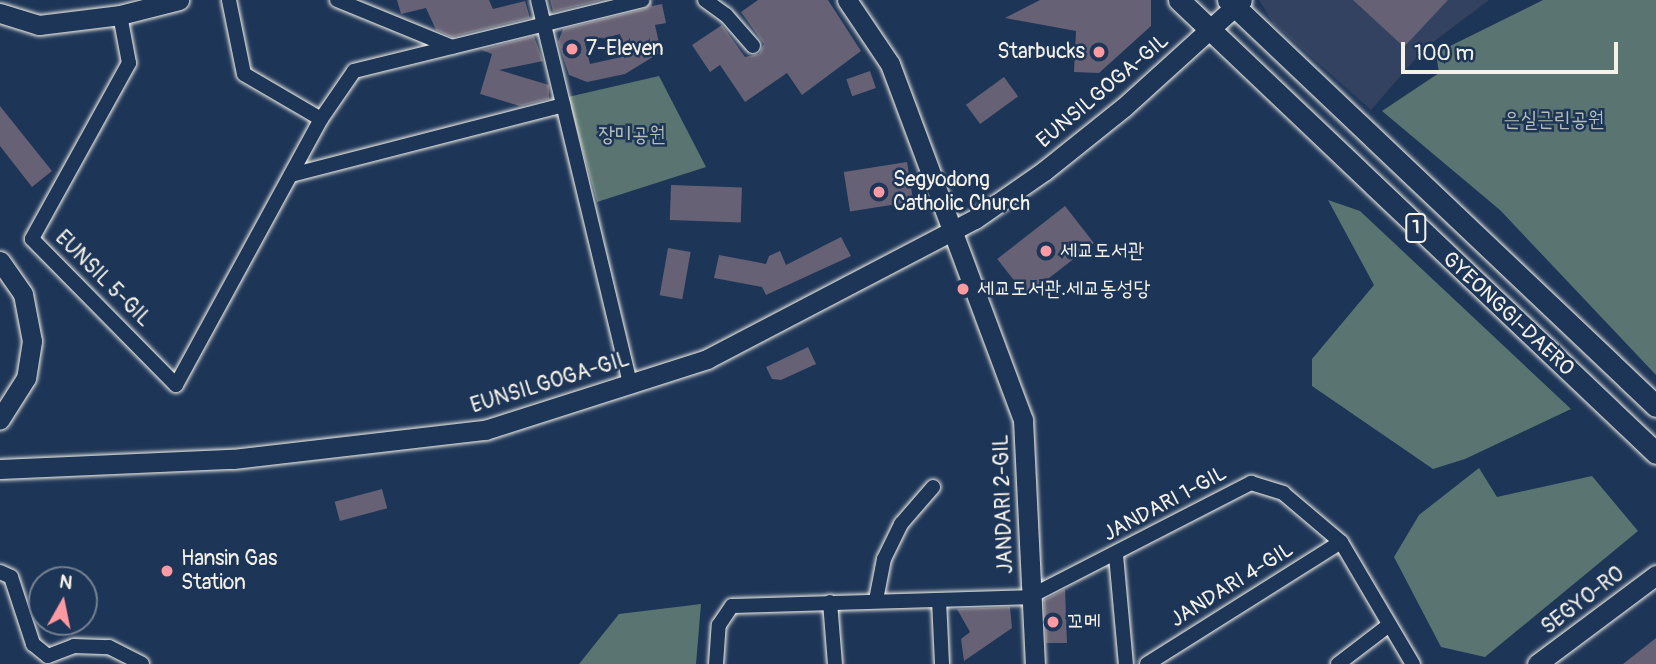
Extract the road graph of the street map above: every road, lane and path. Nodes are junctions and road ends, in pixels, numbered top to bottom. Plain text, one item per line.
1 (178, 0) edge
2 (229, 0) edge
3 (337, 0) edge
4 (538, 0) edge
5 (642, 0) edge
6 (705, 0) edge
7 (847, 0) edge
8 (1179, 0) edge
9 (1235, 3) edge
10 (0, 13) edge
11 (120, 15) junction
12 (544, 25) junction
13 (1210, 31) junction
14 (753, 46) dead end
15 (452, 47) junction
16 (563, 105) junction
17 (321, 119) junction
18 (291, 175) junction
19 (953, 228) junction
20 (0, 261) edge
21 (630, 383) junction
22 (1656, 406) edge
23 (0, 419) edge
24 (1656, 453) edge
25 (0, 470) edge
26 (933, 487) dead end
27 (1340, 542) junction
28 (1116, 555) junction
29 (0, 572) edge
30 (1656, 575) edge
31 (1656, 589) edge
32 (1028, 597) junction
33 (876, 600) junction
34 (939, 600) junction
35 (830, 602) junction
36 (1389, 625) junction
37 (142, 664) edge
38 (716, 664) edge
39 (835, 664) edge
40 (942, 664) edge
41 (1035, 664) edge
42 (1126, 664) edge
43 (1147, 664) edge
44 (1338, 664) edge
45 (1413, 664) edge
46 (1536, 664) edge
47 (1559, 664) edge

1 - 11 street
2 - 17 street
3 - 15 street
4 - 12 street
5 - 12 street, EUNSIL 5-GIL
6 - 14 street
7 - 19 street
8 - 13 main road, GYEONGGI-DAERO / 1
9 - 13 street, EUNSILGOGA-GIL
9 - 22 main road, GYEONGGI-DAERO / 1
10 - 11 street
11 - 18 street, EUNSIL 5-GIL
12 - 15 street, EUNSIL 5-GIL
12 - 16 street
13 - 19 street, EUNSILGOGA-GIL
13 - 24 main road, GYEONGGI-DAERO / 1
15 - 17 street, EUNSIL 5-GIL
16 - 18 street
16 - 21 street
17 - 18 street, EUNSIL 5-GIL
19 - 21 street, EUNSILGOGA-GIL
19 - 32 street, JANDARI 2-GIL
20 - 23 street
21 - 25 street, EUNSILGOGA-GIL
26 - 33 street
27 - 28 street, JANDARI 1-GIL
27 - 36 street, JANDARI 1-GIL
27 - 43 street, JANDARI 4-GIL
28 - 32 street, JANDARI 1-GIL
28 - 42 street
29 - 37 street
30 - 46 street, SEGYO-RO
31 - 47 street
32 - 34 street, JANDARI 1-GIL
32 - 41 street, JANDARI 2-GIL
33 - 34 street, JANDARI 1-GIL
33 - 35 street, JANDARI 1-GIL
34 - 40 street
35 - 38 street, JANDARI 1-GIL
35 - 39 street
36 - 44 street
36 - 45 street, JANDARI 1-GIL

